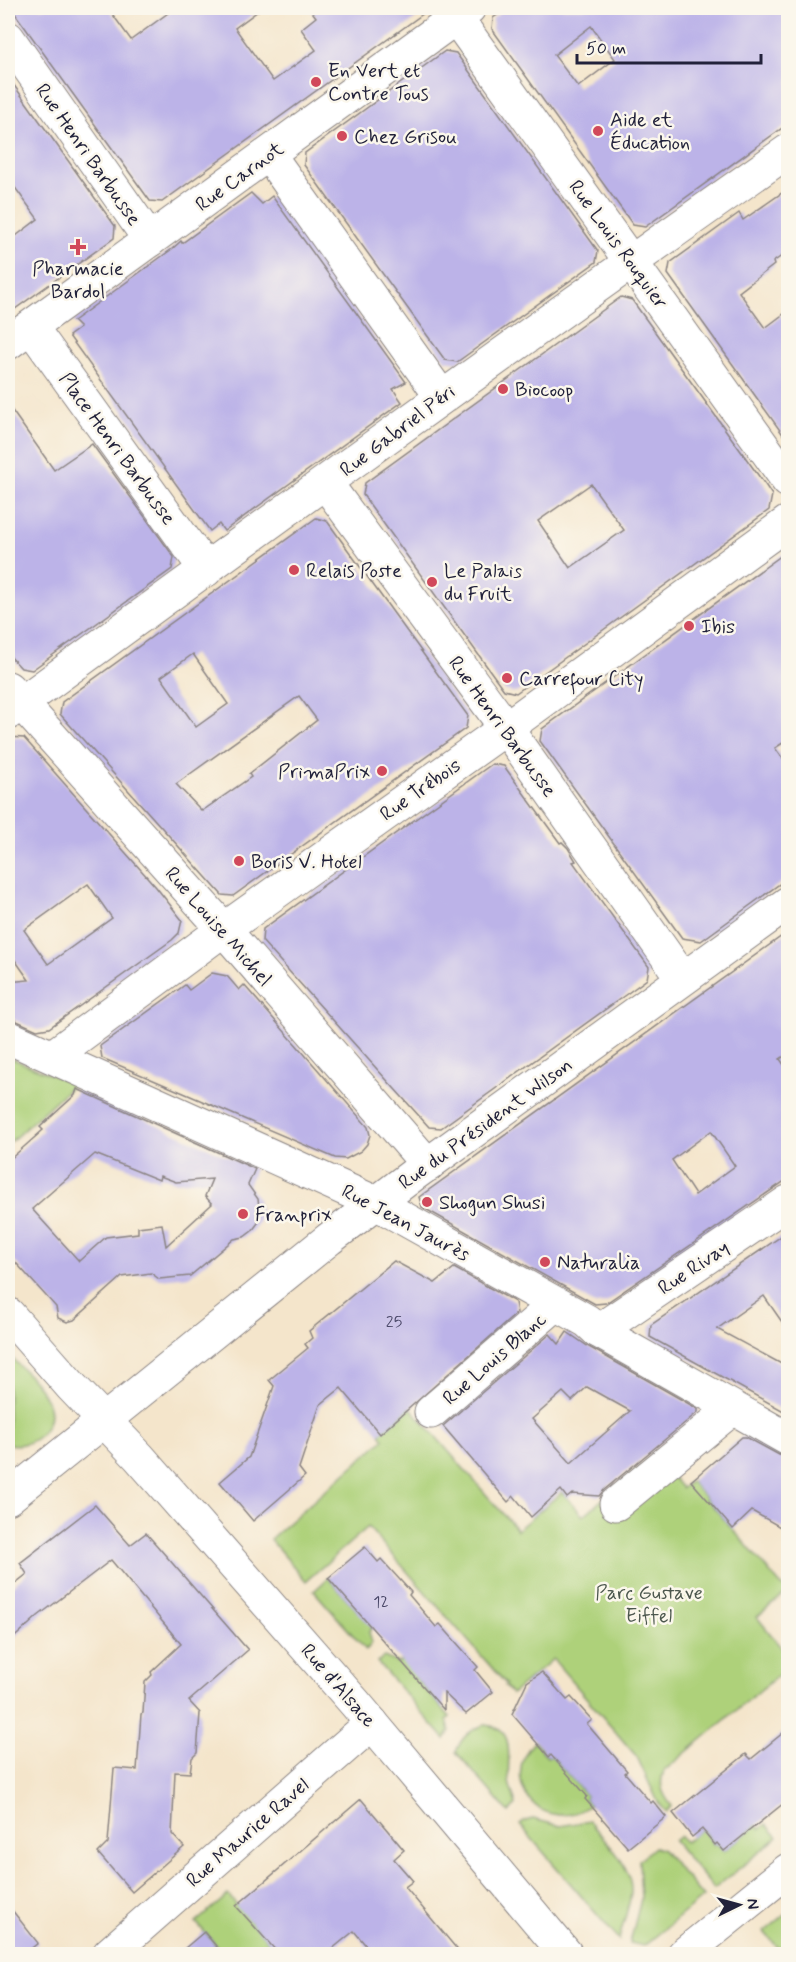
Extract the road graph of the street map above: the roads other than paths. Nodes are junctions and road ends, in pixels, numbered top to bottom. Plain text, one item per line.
1 (458, 11) edge
2 (8, 38) edge
3 (789, 151) edge
4 (268, 155) junction
5 (150, 240) junction
6 (632, 261) junction
7 (19, 335) edge
8 (441, 396) junction
9 (789, 481) edge
10 (330, 489) dead end
11 (789, 522) edge
12 (206, 570) junction
13 (12, 702) edge
14 (506, 728) junction
15 (789, 903) edge
16 (223, 930) junction
17 (673, 965) dead end
18 (8, 1037) edge
19 (52, 1056) junction
20 (428, 1165) junction
21 (789, 1202) edge
22 (376, 1203) junction
23 (556, 1304) junction
24 (8, 1314) edge
25 (598, 1331) junction
26 (431, 1412) dead end
27 (727, 1413) dead end
28 (105, 1421) junction
29 (789, 1438) edge
30 (8, 1498) edge
31 (615, 1504) dead end
32 (372, 1723) junction
33 (789, 1870) edge
34 (116, 1948) edge
35 (566, 1954) edge
36 (684, 1954) edge

1 - 4 street, Rue Carnot
1 - 6 street, Rue Louis Rouquier
2 - 5 street, Rue Henri Barbusse
3 - 6 street, Rue Gabriel Péri
4 - 5 street, Rue Carnot
4 - 8 street
5 - 7 street, Rue Carnot
6 - 8 street, Rue Gabriel Péri
6 - 9 street, Rue Louis Rouquier
7 - 12 street, Place Henri Barbusse
8 - 12 street, Rue Gabriel Péri
10 - 14 street, Rue Henri Barbusse
11 - 14 street, Rue Trébois
12 - 13 street, Rue Gabriel Péri
13 - 16 street, Rue Louise Michel
14 - 16 street, Rue Trébois
14 - 17 street, Rue Henri Barbusse
15 - 20 street, Rue du Président Wilson
16 - 19 street, Rue Trébois
16 - 20 street, Rue Louise Michel
18 - 19 street, Rue Jean Jaurès
19 - 22 street, Rue Jean Jaurès
20 - 22 street, Rue du Président Wilson
21 - 25 street, Rue Rivay
22 - 23 street, Rue Jean Jaurès
22 - 28 street, Rue du Président Wilson
23 - 25 street, Rue Jean Jaurès
23 - 26 street, Rue Louis Blanc
24 - 28 street, Rue d'Alsace
25 - 29 street, Rue Jean Jaurès
27 - 31 street
28 - 30 street, Rue du Président Wilson
28 - 32 street, Rue d'Alsace
32 - 34 street, Rue Maurice Ravel
32 - 35 street, Rue d'Alsace
33 - 36 street

